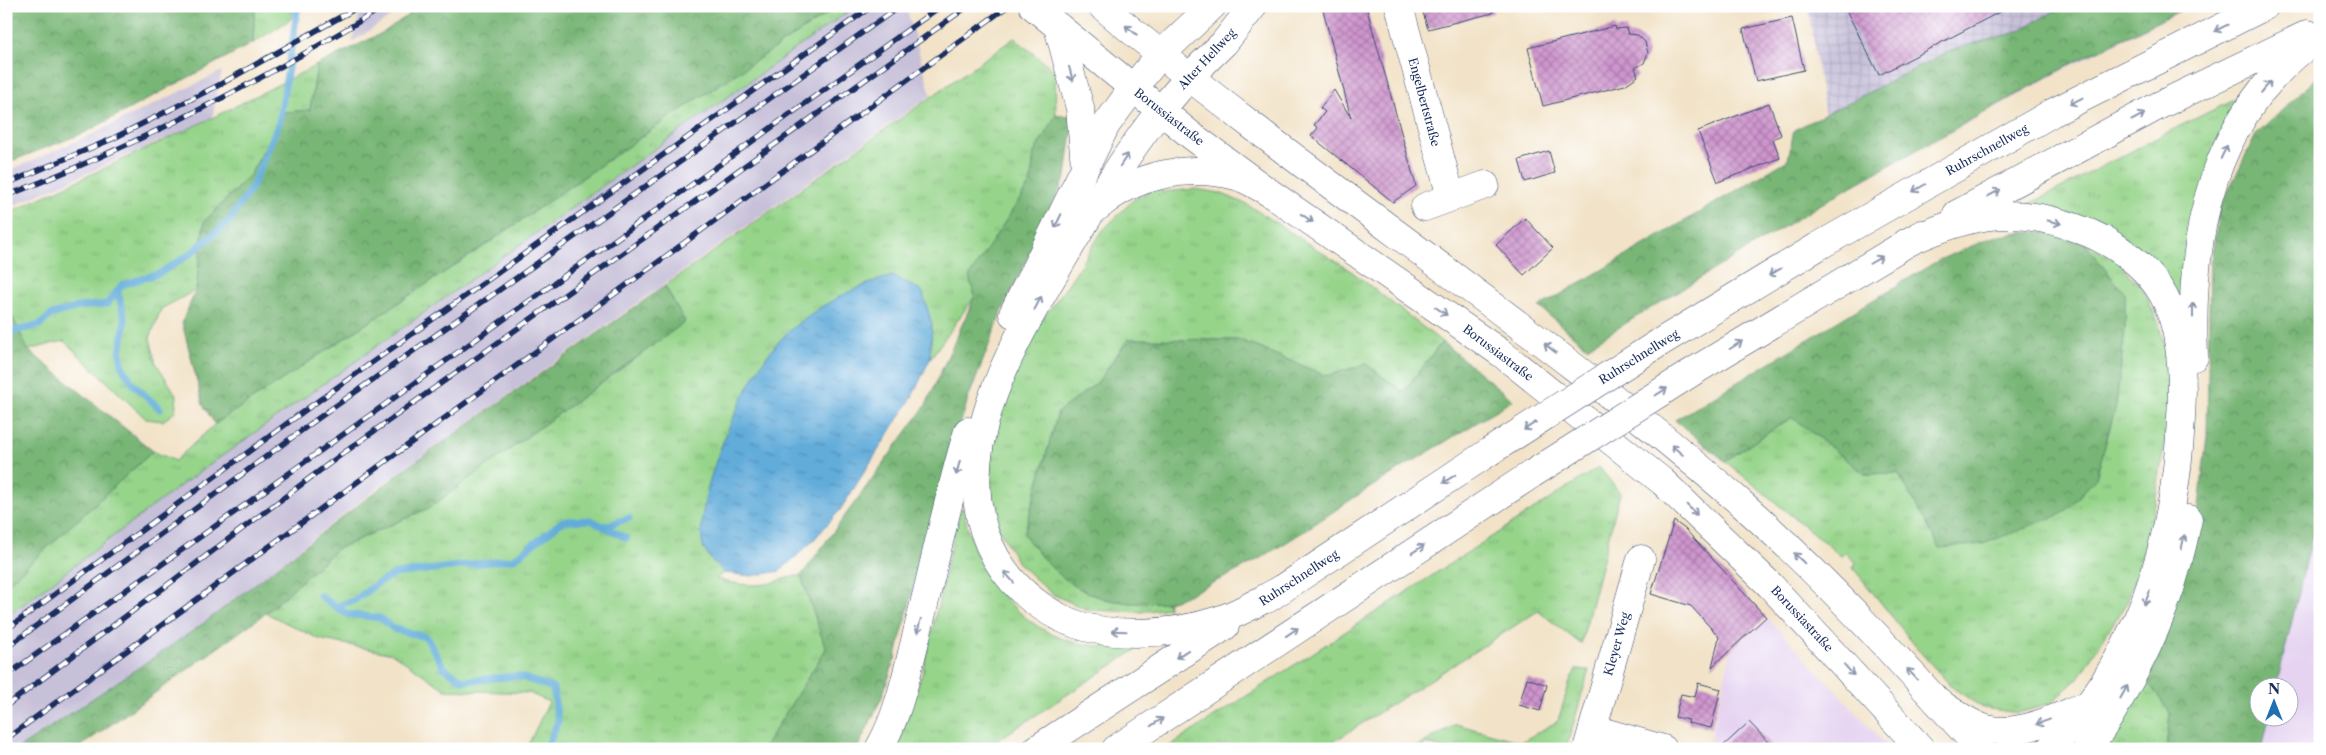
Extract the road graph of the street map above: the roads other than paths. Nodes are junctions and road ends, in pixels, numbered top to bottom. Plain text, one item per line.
1 (1033, 6) edge
2 (1102, 6) edge
3 (1212, 6) edge
4 (1253, 6) edge
5 (1399, 6) edge
6 (2265, 6) edge
7 (1058, 27) junction
8 (2320, 28) edge
9 (2320, 36) edge
10 (1161, 54) junction
11 (1190, 76) junction
12 (1133, 88) junction
13 (1160, 112) junction
14 (1086, 166) junction
15 (1485, 185) dead end
16 (1267, 191) junction
17 (1451, 197) junction
18 (1425, 207) dead end
19 (1089, 216) junction
20 (1906, 243) junction
21 (1641, 559) dead end
22 (1282, 590) junction
23 (1939, 703) junction
24 (2088, 704) junction
25 (1590, 739) edge
26 (2094, 744) edge
27 (1914, 745) edge
28 (879, 749) edge
29 (1037, 749) edge
30 (1116, 749) edge
31 (1663, 749) edge
32 (1980, 749) edge
33 (2050, 749) edge

1 - 7 main road, Borussiastraße
10 -> 2 main road
3 - 10 main road
4 - 11 main road, Alter Hellweg
5 - 17 main road, Engelbertstraße
6 -> 22 main road, Ruhrschnellweg, bridge
7 - 12 main road, Borussiastraße
7 -> 14 main road
20 -> 8 main road
26 -> 9 main road
10 - 11 main road
10 - 12 main road
11 - 13 main road, Alter Hellweg
23 -> 11 main road
12 - 13 main road, Borussiastraße
12 - 14 main road
13 - 16 main road, Borussiastraße
19 -> 13 main road, Alter Hellweg
14 -> 28 main road
15 - 17 main road
16 - 19 main road
16 -> 27 main road, Borussiastraße
17 - 18 main road
22 -> 19 main road
20 -> 24 main road
30 -> 20 main road, bridge
21 - 25 main road, Kleyer Weg
22 -> 29 main road, Ruhrschnellweg
24 -> 23 main road
23 - 32 main road
24 - 33 main road
25 - 31 main road, Kleyer Weg

